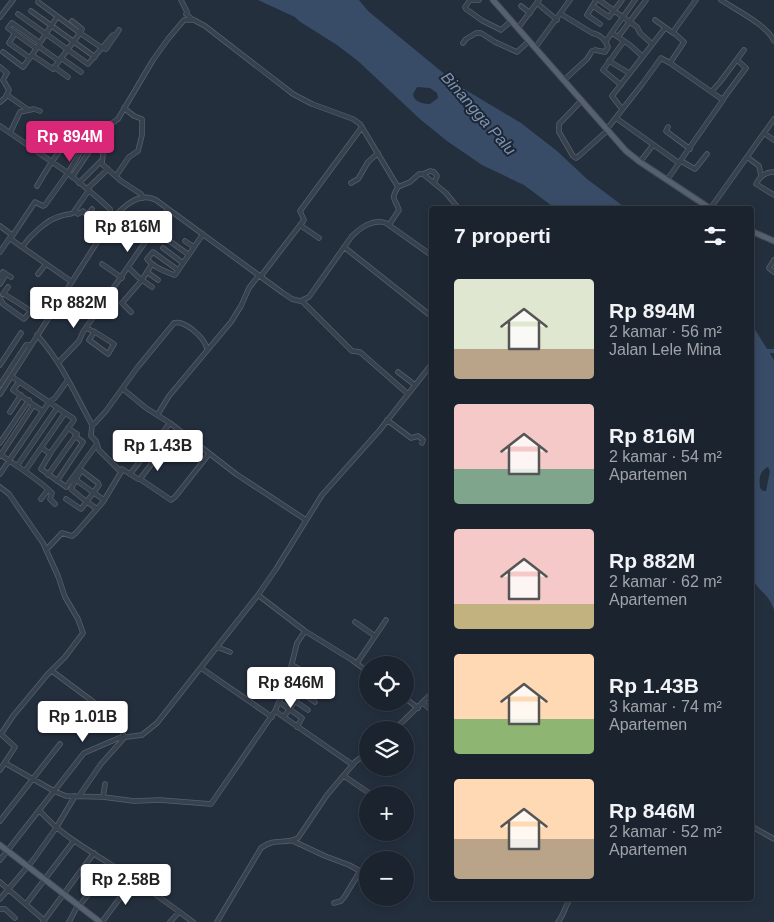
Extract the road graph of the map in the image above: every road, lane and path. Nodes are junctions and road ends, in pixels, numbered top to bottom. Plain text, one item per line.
1 (13, 0) edge
2 (181, 0) edge
3 (472, 0) edge
4 (479, 0) edge
5 (492, 0) edge
6 (570, 0) edge
7 (598, 0) edge
8 (622, 0) edge
9 (635, 0) edge
10 (646, 0) edge
11 (696, 0) edge
12 (721, 0) edge
13 (538, 1) edge
14 (38, 2) dead end
15 (521, 6) dead end
16 (593, 6) junction
17 (614, 10) junction
18 (31, 11) dead end
19 (530, 13) junction
20 (18, 14) dead end
21 (561, 14) junction
22 (57, 16) junction
23 (0, 17) edge
24 (622, 17) junction
25 (194, 20) junction
26 (557, 20) junction
27 (655, 20) dead end
28 (72, 21) dead end
29 (511, 21) junction
30 (630, 21) junction
31 (600, 24) dead end
32 (52, 25) junction
33 (518, 28) junction
34 (665, 28) junction
35 (119, 30) dead end
36 (14, 33) junction
37 (80, 33) junction
38 (612, 33) junction
39 (673, 33) junction
40 (46, 34) junction
41 (618, 37) junction
42 (73, 41) junction
43 (529, 41) junction
44 (606, 41) junction
45 (624, 41) junction
46 (774, 41) edge
47 (463, 43) dead end
48 (652, 44) junction
49 (38, 46) junction
50 (102, 48) junction
51 (535, 48) junction
52 (67, 50) junction
53 (744, 50) dead end
54 (3, 52) dead end
55 (31, 56) junction
56 (642, 56) junction
57 (95, 57) junction
58 (59, 60) junction
59 (737, 60) junction
60 (609, 61) junction
61 (670, 63) junction
62 (0, 67) edge
63 (54, 67) junction
64 (80, 72) dead end
65 (629, 73) junction
66 (68, 77) dead end
67 (564, 80) junction
68 (621, 84) junction
69 (712, 91) junction
70 (7, 95) junction
71 (723, 99) junction
72 (582, 100) junction
73 (0, 102) edge
74 (124, 108) junction
75 (622, 109) junction
76 (27, 110) junction
77 (40, 111) dead end
78 (616, 118) junction
79 (774, 119) edge
80 (0, 126) edge
81 (362, 127) junction
82 (668, 127) dead end
83 (607, 129) junction
84 (10, 133) junction
85 (764, 133) junction
86 (89, 139) junction
87 (774, 140) edge
88 (85, 144) junction
89 (653, 145) junction
90 (690, 149) junction
91 (378, 153) junction
92 (707, 154) dead end
93 (362, 157) dead end
94 (747, 157) junction
95 (101, 161) junction
96 (52, 162) junction
97 (368, 162) junction
98 (640, 162) junction
99 (680, 162) junction
100 (108, 169) junction
101 (774, 172) edge
102 (68, 173) junction
103 (423, 174) junction
104 (116, 176) junction
105 (761, 176) junction
106 (72, 177) junction
107 (667, 180) junction
108 (351, 182) dead end
109 (394, 182) junction
110 (79, 183) junction
111 (406, 183) junction
112 (434, 183) junction
113 (37, 186) dead end
114 (398, 187) junction
115 (88, 190) junction
116 (774, 196) edge
117 (143, 198) junction
118 (457, 206) edge
119 (707, 206) edge
120 (711, 206) edge
121 (168, 209) junction
122 (92, 210) dead end
123 (110, 210) junction
124 (75, 211) junction
125 (87, 215) junction
126 (116, 215) junction
127 (112, 218) junction
128 (300, 225) junction
129 (389, 225) junction
130 (0, 226) edge
131 (104, 232) junction
132 (754, 232) edge
133 (151, 234) junction
134 (203, 234) junction
135 (12, 236) junction
136 (319, 238) dead end
137 (185, 241) dead end
138 (774, 241) edge
139 (22, 247) junction
140 (194, 247) junction
141 (344, 247) junction
142 (163, 248) dead end
143 (0, 252) edge
144 (429, 254) edge
145 (189, 255) junction
146 (774, 260) edge
147 (183, 263) junction
148 (46, 264) junction
149 (102, 264) dead end
150 (152, 264) junction
151 (129, 268) junction
152 (178, 270) junction
153 (147, 272) junction
154 (774, 272) edge
155 (38, 274) dead end
156 (260, 276) junction
157 (0, 277) edge
158 (122, 278) junction
159 (142, 280) junction
160 (158, 280) dead end
161 (72, 282) junction
162 (0, 284) edge
163 (8, 287) dead end
164 (152, 287) dead end
165 (4, 294) junction
166 (0, 298) edge
167 (302, 301) junction
168 (31, 311) junction
169 (131, 312) dead end
170 (52, 314) junction
171 (429, 314) edge
172 (86, 328) junction
173 (93, 332) junction
174 (21, 333) dead end
175 (38, 335) junction
176 (31, 345) junction
177 (207, 349) junction
178 (59, 362) junction
179 (0, 365) edge
180 (429, 368) edge
181 (398, 372) dead end
182 (11, 376) junction
183 (4, 378) edge
184 (68, 380) junction
185 (19, 382) junction
186 (0, 385) edge
187 (415, 385) junction
188 (123, 389) junction
189 (0, 394) edge
190 (408, 394) junction
191 (21, 395) junction
192 (29, 400) junction
193 (49, 402) junction
194 (33, 406) junction
195 (57, 408) junction
196 (43, 411) junction
197 (10, 412) dead end
198 (65, 413) junction
199 (158, 414) junction
200 (387, 420) junction
201 (170, 423) junction
202 (92, 425) junction
203 (68, 428) junction
204 (178, 429) junction
205 (75, 436) junction
206 (0, 443) edge
207 (422, 443) dead end
208 (97, 444) junction
209 (42, 448) junction
210 (51, 452) junction
211 (209, 454) junction
212 (0, 456) edge
213 (9, 461) junction
214 (17, 466) junction
215 (120, 470) junction
216 (25, 471) junction
217 (0, 474) edge
218 (130, 474) junction
219 (48, 475) junction
220 (140, 479) junction
221 (76, 480) junction
222 (57, 481) junction
223 (0, 487) edge
224 (48, 490) junction
225 (93, 493) junction
226 (41, 499) dead end
227 (66, 499) dead end
228 (104, 500) junction
229 (86, 501) junction
230 (56, 504) dead end
231 (97, 509) junction
232 (306, 520) junction
233 (46, 550) junction
234 (258, 596) junction
235 (386, 620) dead end
236 (355, 622) dead end
237 (305, 631) junction
238 (375, 637) junction
239 (217, 647) junction
240 (230, 652) dead end
241 (356, 662) junction
242 (359, 664) edge
243 (292, 665) junction
244 (201, 668) junction
245 (52, 671) junction
246 (290, 673) junction
247 (312, 676) junction
248 (287, 683) junction
249 (306, 684) junction
250 (329, 686) dead end
251 (301, 692) junction
252 (283, 693) junction
253 (321, 693) dead end
254 (429, 696) edge
255 (295, 701) junction
256 (279, 702) junction
257 (315, 702) dead end
258 (423, 703) junction
259 (414, 705) edge
260 (418, 708) junction
261 (429, 708) edge
262 (289, 710) junction
263 (308, 710) dead end
264 (275, 711) junction
265 (272, 717) junction
266 (284, 718) junction
267 (404, 721) edge
268 (297, 727) junction
269 (0, 733) edge
270 (124, 737) junction
271 (60, 744) dead end
272 (359, 760) edge
273 (5, 763) junction
274 (353, 765) junction
275 (0, 770) edge
276 (344, 776) junction
277 (32, 780) junction
278 (105, 784) dead end
279 (359, 786) edge
280 (54, 791) junction
281 (77, 796) junction
282 (103, 796) junction
283 (40, 811) junction
284 (0, 821) edge
285 (56, 828) junction
286 (754, 828) edge
287 (774, 839) edge
288 (293, 841) junction
289 (74, 842) junction
290 (0, 845) edge
291 (8, 851) junction
292 (94, 854) junction
293 (0, 860) edge
294 (28, 866) junction
295 (153, 871) dead end
296 (115, 877) dead end
297 (44, 879) junction
298 (134, 880) junction
299 (0, 882) edge
300 (9, 888) junction
301 (146, 888) junction
302 (63, 893) junction
303 (0, 899) edge
304 (569, 901) edge
305 (334, 903) dead end
306 (26, 904) junction
307 (79, 906) junction
308 (0, 909) edge
309 (179, 912) junction
310 (15, 918) dead end
311 (43, 921) edge
312 (69, 922) edge
313 (101, 922) edge
314 (170, 922) edge
315 (193, 922) edge
316 (217, 922) edge
317 (558, 922) edge

1 - 23 street
2 - 25 street
3 - 4 street
3 - 29 street
5 - 29 main road
6 - 21 street
7 - 16 street
7 - 17 street
8 - 17 street
9 - 24 street
10 - 30 street
11 - 39 street
12 - 46 street
13 - 19 street
13 - 26 street
14 - 22 street
15 - 19 street
16 - 17 street
16 - 31 street
17 - 24 street
18 - 32 street
19 - 33 street
20 - 40 street
21 - 26 street
21 - 44 street
22 - 32 street
22 - 37 street
24 - 30 street
24 - 38 street
25 - 74 street
25 - 81 street
26 - 51 street
27 - 34 street
28 - 37 street
29 - 33 main road
30 - 41 street
30 - 48 street
32 - 40 street
32 - 42 street
33 - 43 main road
34 - 39 street
34 - 48 street
35 - 50 street
36 - 49 street
36 - 49 street
36 - 55 street
37 - 42 street
37 - 50 street
38 - 41 street
38 - 44 street
39 - 61 street
40 - 49 street
40 - 52 street
41 - 45 street
42 - 52 street
42 - 57 street
43 - 47 street
43 - 51 main road
44 - 67 street
45 - 56 street
45 - 60 street
48 - 56 street
49 - 55 street
49 - 58 street
50 - 57 street
51 - 67 main road
52 - 57 street
52 - 58 street
53 - 59 street
54 - 55 street
55 - 63 street
56 - 65 street
58 - 63 street
58 - 64 street
59 - 69 street
59 - 71 street
60 - 65 street
60 - 68 street
61 - 69 street
61 - 75 street
62 - 70 street
63 - 66 street
65 - 68 street
67 - 72 main road
68 - 75 street
69 - 71 street
70 - 73 street
70 - 76 street
71 - 90 street
72 - 83 main road
72 - 83 street
74 - 86 street
74 - 104 street
75 - 78 street
76 - 77 street
76 - 84 street
78 - 83 street
78 - 89 street
79 - 85 street
80 - 84 street
81 - 91 street
81 - 128 street
82 - 90 street
83 - 98 main road
84 - 96 street
85 - 87 street
85 - 94 street
86 - 88 street
86 - 95 street
86 - 96 street
88 - 102 street
88 - 106 street
89 - 98 street
89 - 99 street
90 - 99 street
91 - 97 street
91 - 109 street
92 - 99 street
93 - 97 street
94 - 105 street
94 - 120 street
95 - 100 street
95 - 110 street
96 - 102 street
96 - 113 street
97 - 108 street
98 - 107 main road
99 - 107 street
100 - 104 street
100 - 115 street
101 - 105 street
102 - 106 street
102 - 135 street
103 - 111 street
103 - 112 street
103 - 112 street
104 - 117 street
105 - 116 street
106 - 110 street
107 - 119 main road
109 - 111 street
109 - 114 street
110 - 115 street
111 - 114 street
112 - 118 street
114 - 129 street
115 - 123 street
115 - 124 street
117 - 121 street
117 - 126 street
121 - 133 street
121 - 134 street
122 - 125 street
123 - 126 street
123 - 127 street
124 - 125 street
124 - 139 street
125 - 131 street
126 - 127 street
126 - 133 street
127 - 131 street
128 - 136 street
128 - 156 street
129 - 141 street
129 - 144 street
130 - 135 street
131 - 161 street
132 - 138 main road
133 - 145 street
133 - 151 street
134 - 140 street
134 - 156 street
135 - 139 street
135 - 143 street
137 - 140 street
139 - 148 street
140 - 145 street
141 - 167 street
141 - 171 street
142 - 147 street
145 - 147 street
146 - 154 street
147 - 152 street
148 - 155 street
148 - 161 street
149 - 158 street
150 - 152 street
150 - 152 street
150 - 153 street
151 - 158 street
151 - 159 street
153 - 159 street
153 - 160 street
156 - 167 street
156 - 177 street
157 - 162 street
158 - 172 street
159 - 164 street
159 - 169 street
161 - 170 street
163 - 165 street
165 - 166 street
165 - 168 street
166 - 168 street
167 - 190 street
168 - 170 street
170 - 175 street
172 - 173 street
172 - 178 street
173 - 173 street
174 - 179 street
175 - 176 street
175 - 178 street
176 - 182 street
176 - 183 street
177 - 188 street
177 - 199 street
178 - 184 street
180 - 187 street
181 - 187 street
182 - 183 street
182 - 185 street
183 - 186 street
183 - 189 street
184 - 193 street
184 - 202 street
185 - 191 street
185 - 193 street
187 - 190 street
188 - 199 street
188 - 202 street
190 - 200 street
191 - 192 street
191 - 197 street
192 - 194 street
192 - 206 street
193 - 195 street
193 - 196 street
194 - 196 street
194 - 212 street
195 - 198 street
195 - 214 street
196 - 213 street
198 - 203 street
198 - 209 street
199 - 201 street
200 - 207 street
200 - 232 street
201 - 204 street
201 - 218 street
202 - 208 street
203 - 205 street
203 - 210 street
204 - 211 street
204 - 220 street
205 - 219 street
205 - 222 street
208 - 215 street
208 - 222 street
209 - 210 street
209 - 216 street
210 - 219 street
211 - 220 street
211 - 232 street
212 - 213 street
213 - 214 street
213 - 217 street
214 - 216 street
215 - 218 street
215 - 228 street
216 - 224 street
218 - 220 street
219 - 222 street
221 - 225 street
221 - 225 street
221 - 229 street
223 - 233 street
224 - 226 street
224 - 230 street
225 - 228 street
225 - 229 street
227 - 229 street
228 - 231 street
229 - 231 street
231 - 233 street
232 - 234 street
233 - 245 street
234 - 237 street
234 - 239 street
235 - 238 street
236 - 238 street
237 - 241 street
237 - 243 street
238 - 241 street
239 - 240 street
239 - 244 street
241 - 242 street
243 - 246 street
243 - 247 street
244 - 265 street
244 - 270 street
245 - 269 street
245 - 270 street
246 - 248 street
246 - 249 street
247 - 249 street
247 - 250 street
248 - 251 street
248 - 252 street
249 - 251 street
249 - 253 street
251 - 255 street
251 - 257 street
252 - 255 street
252 - 256 street
254 - 258 street
255 - 262 street
255 - 263 street
256 - 262 street
256 - 264 street
258 - 260 street
258 - 261 street
259 - 260 street
260 - 267 street
262 - 266 street
262 - 268 street
264 - 265 street
264 - 266 street
265 - 282 street
266 - 268 street
268 - 274 street
269 - 273 street
270 - 280 street
270 - 281 street
271 - 277 street
272 - 274 street
273 - 275 street
273 - 277 street
274 - 276 street
276 - 279 street
276 - 288 street
277 - 280 street
277 - 284 street
278 - 282 street
280 - 281 street
280 - 283 street
281 - 282 street
281 - 285 street
283 - 285 street
283 - 291 street
285 - 289 street
285 - 294 street
286 - 287 street
288 - 305 street
288 - 316 street
289 - 292 street
289 - 297 street
290 - 291 main road
291 - 293 street
291 - 294 main road
292 - 298 street
292 - 302 street
294 - 297 main road
294 - 300 street
295 - 301 street
296 - 307 street
297 - 302 main road
297 - 306 street
298 - 301 street
298 - 313 street
299 - 300 street
300 - 303 street
300 - 306 street
301 - 309 street
302 - 307 main road
302 - 311 street
304 - 317 street
306 - 311 street
307 - 312 street
307 - 313 main road
308 - 310 street
309 - 314 street
309 - 315 street

